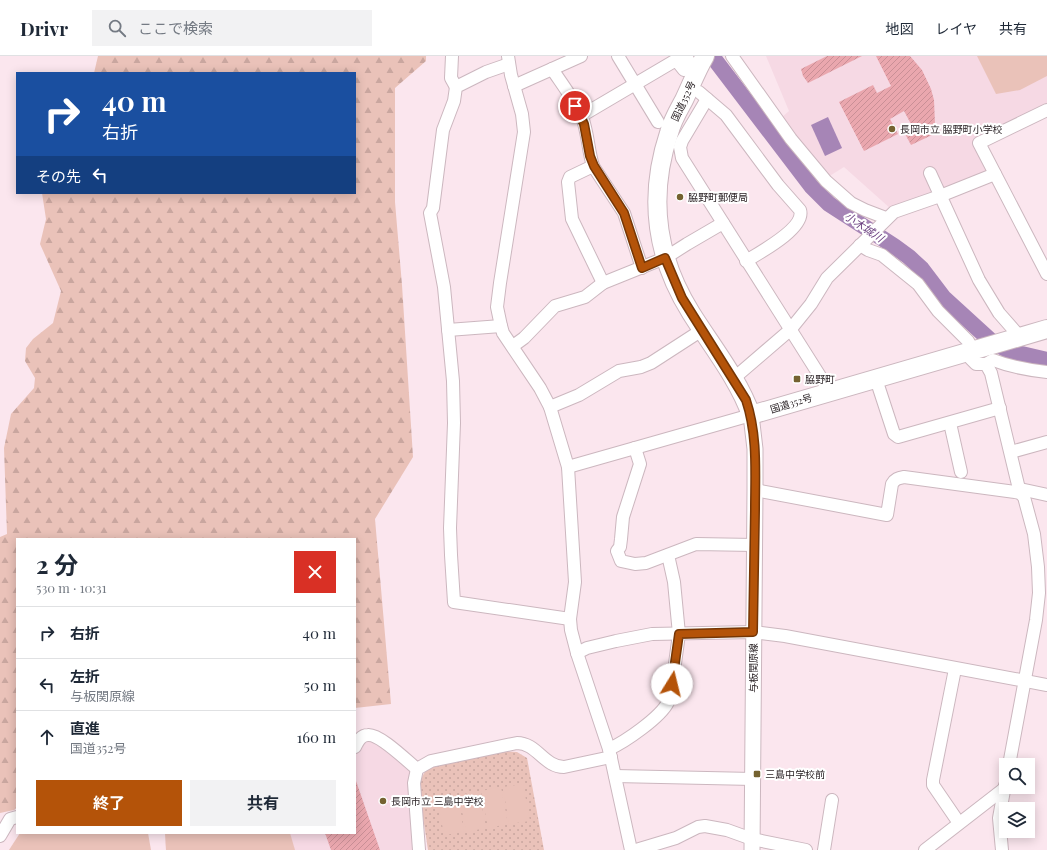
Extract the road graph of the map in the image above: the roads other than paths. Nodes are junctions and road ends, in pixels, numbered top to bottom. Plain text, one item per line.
1 (452, 56) edge
2 (581, 56) edge
3 (618, 56) edge
4 (686, 56) edge
5 (732, 56) edge
6 (509, 60) edge
7 (696, 67) edge
8 (552, 69) junction
9 (635, 84) junction
10 (514, 86) junction
11 (456, 87) junction
12 (1047, 110) edge
13 (581, 116) junction
14 (658, 122) dead end
15 (594, 166) junction
16 (930, 173) dead end
17 (995, 174) junction
18 (940, 196) junction
19 (885, 220) junction
20 (723, 223) junction
21 (861, 244) junction
22 (665, 258) junction
23 (746, 261) junction
24 (642, 268) junction
25 (1047, 274) edge
26 (603, 284) junction
27 (501, 326) junction
28 (1047, 329) edge
29 (448, 330) junction
30 (702, 330) junction
31 (790, 330) junction
32 (1016, 338) junction
33 (513, 346) junction
34 (976, 354) junction
35 (1047, 372) edge
36 (733, 378) junction
37 (876, 379) junction
38 (830, 392) junction
39 (550, 407) junction
40 (1000, 408) junction
41 (751, 415) junction
42 (950, 422) junction
43 (1047, 442) edge
44 (635, 448) junction
45 (1011, 452) junction
46 (568, 466) junction
47 (961, 472) dead end
48 (1019, 487) junction
49 (755, 490) junction
50 (1047, 494) edge
51 (754, 545) junction
52 (668, 555) junction
53 (570, 619) junction
54 (753, 632) junction
55 (679, 634) junction
56 (576, 653) junction
57 (955, 669) junction
58 (1025, 681) junction
59 (1047, 685) edge
60 (356, 745) edge
61 (610, 753) junction
62 (1010, 758) edge
63 (417, 769) junction
64 (615, 776) junction
65 (753, 779) junction
66 (999, 790) edge
67 (1003, 794) edge
68 (832, 800) dead end
69 (16, 817) edge
70 (959, 823) junction
71 (0, 836) edge
72 (752, 844) edge
73 (419, 850) edge
74 (631, 850) edge
75 (636, 850) edge
76 (806, 850) edge
77 (824, 850) edge
78 (925, 850) edge
79 (1002, 850) edge

1 - 11 street
2 - 8 street
3 - 9 street
4 - 7 street
5 - 19 street
6 - 10 street
6 - 11 street
7 - 9 street
7 - 22 highway, 国道352号
8 - 10 street
8 - 13 street
9 - 13 street
9 - 14 street
10 - 27 street
11 - 29 street
12 - 17 street
13 - 15 street
15 - 24 street
15 - 26 street
16 - 18 street
17 - 18 street
17 - 25 street
18 - 19 street
18 - 32 street
19 - 21 street
20 - 22 street
20 - 23 street
20 - 23 street
21 - 31 street
21 - 34 street
22 - 24 street
22 - 30 highway, 国道352号
23 - 31 street
24 - 26 street
26 - 33 street
27 - 29 street
27 - 33 street
28 - 32 highway, 国道352号
29 - 53 street
30 - 36 highway, 国道352号
30 - 39 street
31 - 36 street
31 - 38 street
32 - 34 highway, 国道352号
33 - 39 street
34 - 35 street
34 - 37 highway, 国道352号
34 - 40 street
36 - 41 highway, 国道352号
37 - 38 highway, 国道352号
37 - 42 street
38 - 41 highway, 国道352号
39 - 46 street
40 - 42 street
40 - 45 street
41 - 44 street
41 - 49 main road, 与板関原線
42 - 47 street
43 - 45 street
44 - 46 street
44 - 52 street
45 - 48 street
46 - 53 street
48 - 49 street
48 - 50 street
48 - 58 street
49 - 51 main road, 与板関原線
51 - 52 street
51 - 54 main road, 与板関原線
52 - 55 street
53 - 56 street
54 - 55 street
54 - 57 street
54 - 65 main road, 与板関原線
55 - 56 street
55 - 61 street
56 - 61 street
57 - 58 street
57 - 70 street
58 - 59 street
58 - 62 street
60 - 63 street
61 - 63 street
61 - 64 street
63 - 73 street
64 - 65 street
64 - 74 street
65 - 72 main road, 与板関原線
66 - 70 street
67 - 79 street
68 - 77 street
69 - 71 street
70 - 78 street
72 - 75 street
72 - 76 street

